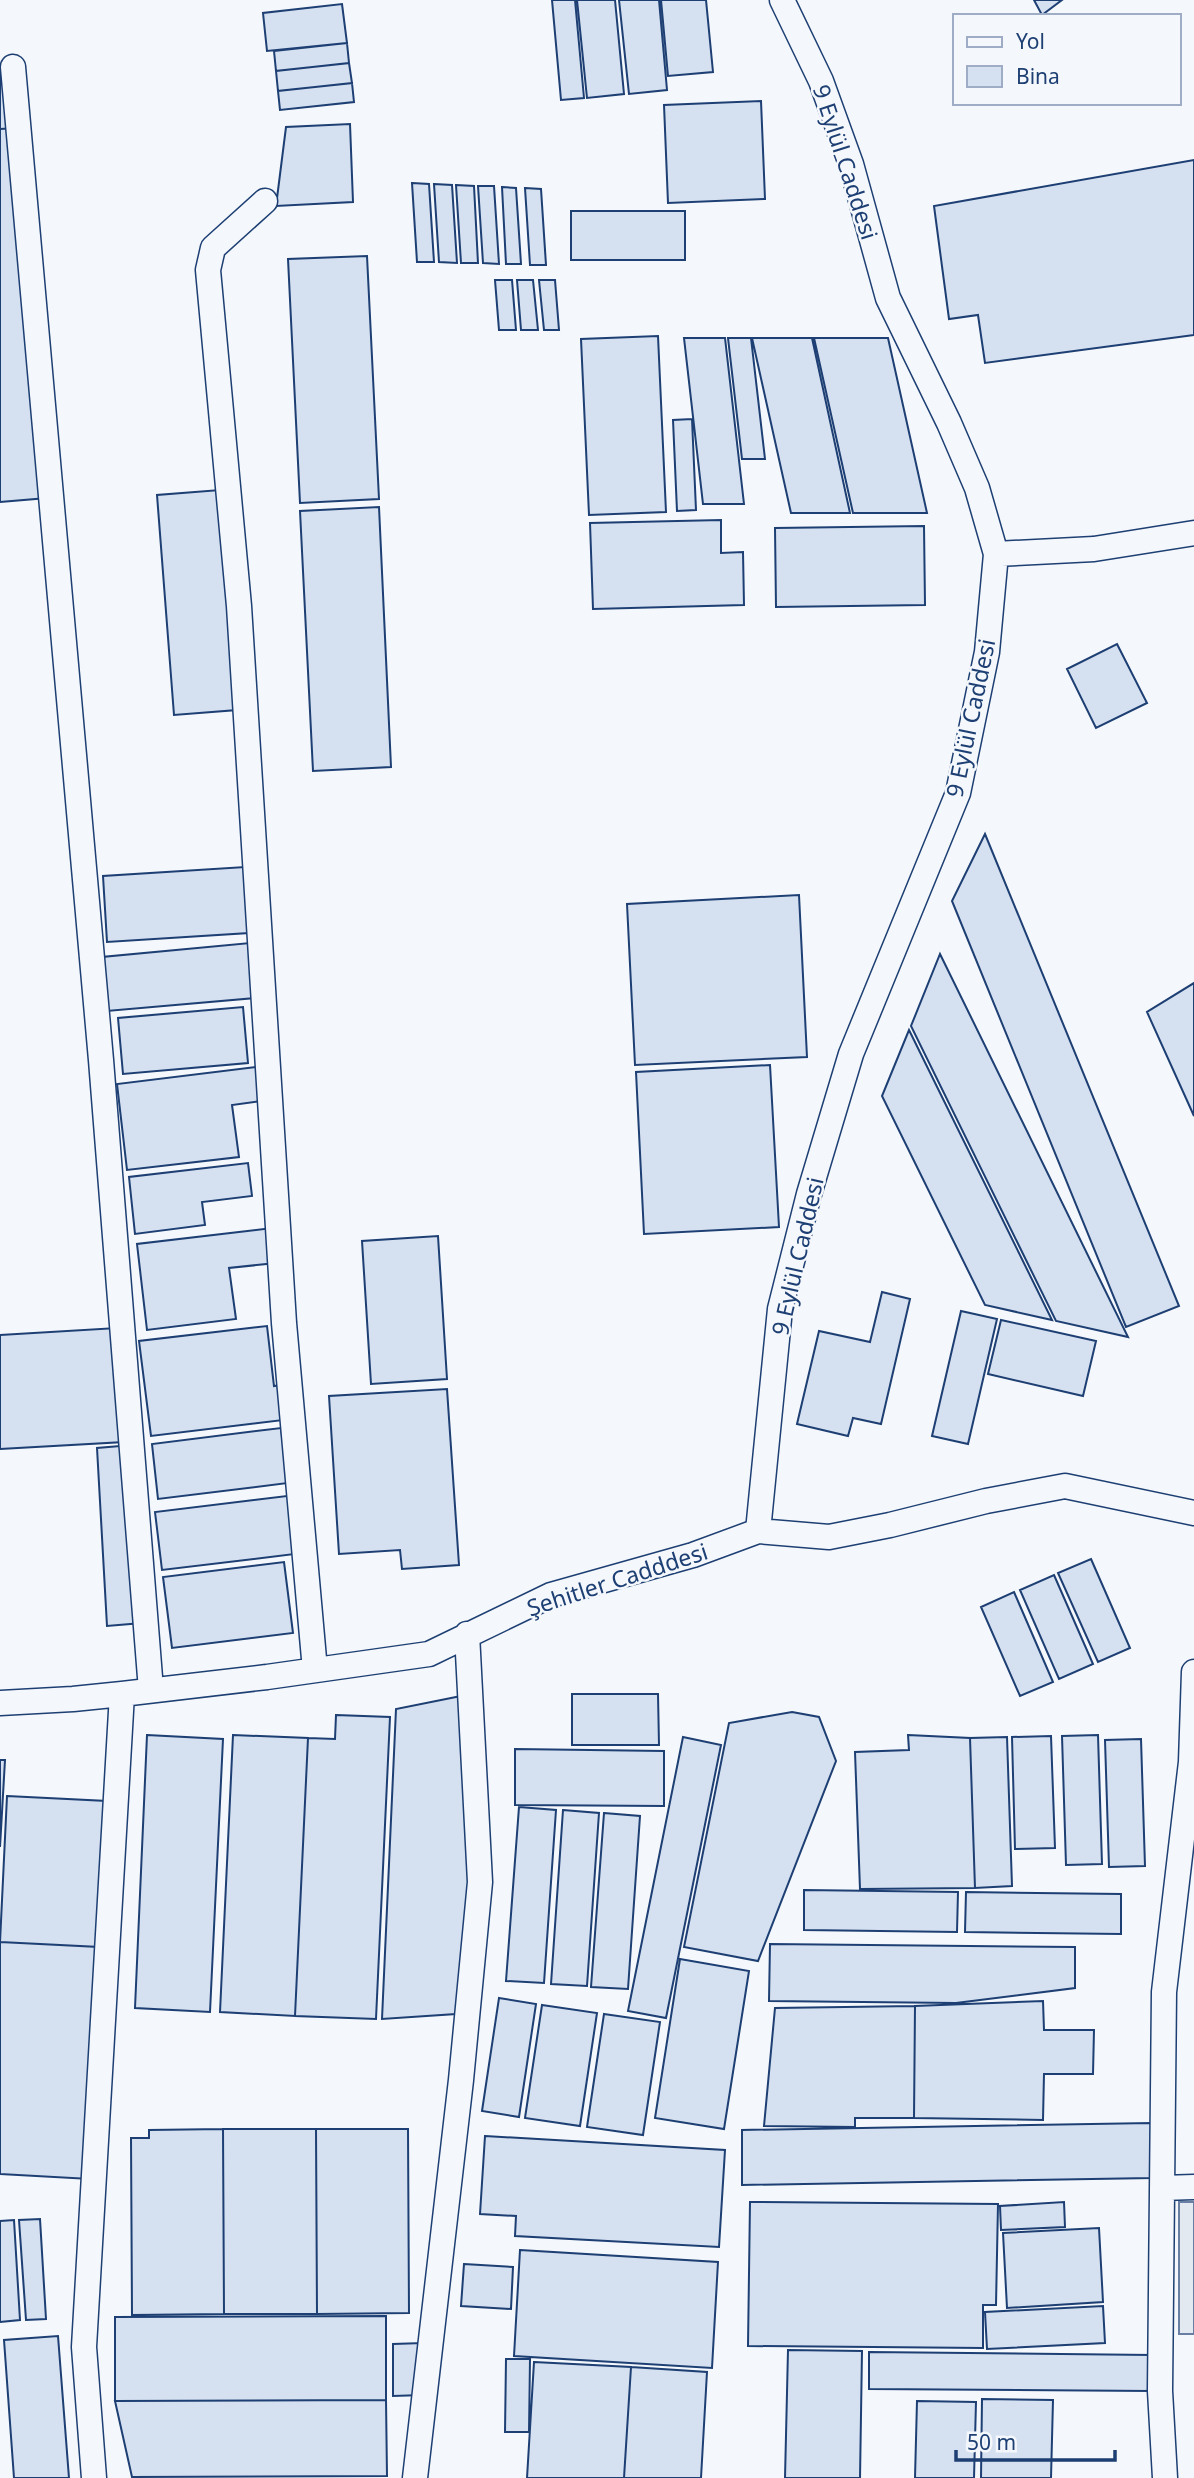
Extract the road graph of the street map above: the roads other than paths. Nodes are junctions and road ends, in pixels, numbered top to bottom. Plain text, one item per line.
1 (782, 0) edge
2 (13, 67) dead end
3 (265, 201) dead end
4 (1194, 533) edge
5 (996, 554) junction
6 (1194, 1513) edge
7 (758, 1531) junction
8 (467, 1634) junction
9 (315, 1670) junction
10 (1194, 1672) edge
11 (151, 1690) junction
12 (122, 1694) junction
13 (0, 1703) edge
14 (1194, 2187) edge
15 (1162, 2188) junction
16 (94, 2478) edge
17 (415, 2478) edge
18 (1165, 2478) edge

1 - 5 street, 9 Eylül Caddesi
2 - 11 street
3 - 9 street
4 - 5 street
5 - 7 street, 9 Eylül Caddesi
6 - 7 street, Şehitler Cadddesi
7 - 8 street, Şehitler Cadddesi
8 - 9 street, Şehitler Cadddesi
8 - 17 street
9 - 11 street, Şehitler Cadddesi
10 - 15 street
11 - 12 street, Şehitler Cadddesi
12 - 13 street, Şehitler Cadddesi
12 - 16 street
14 - 15 street
15 - 18 street

